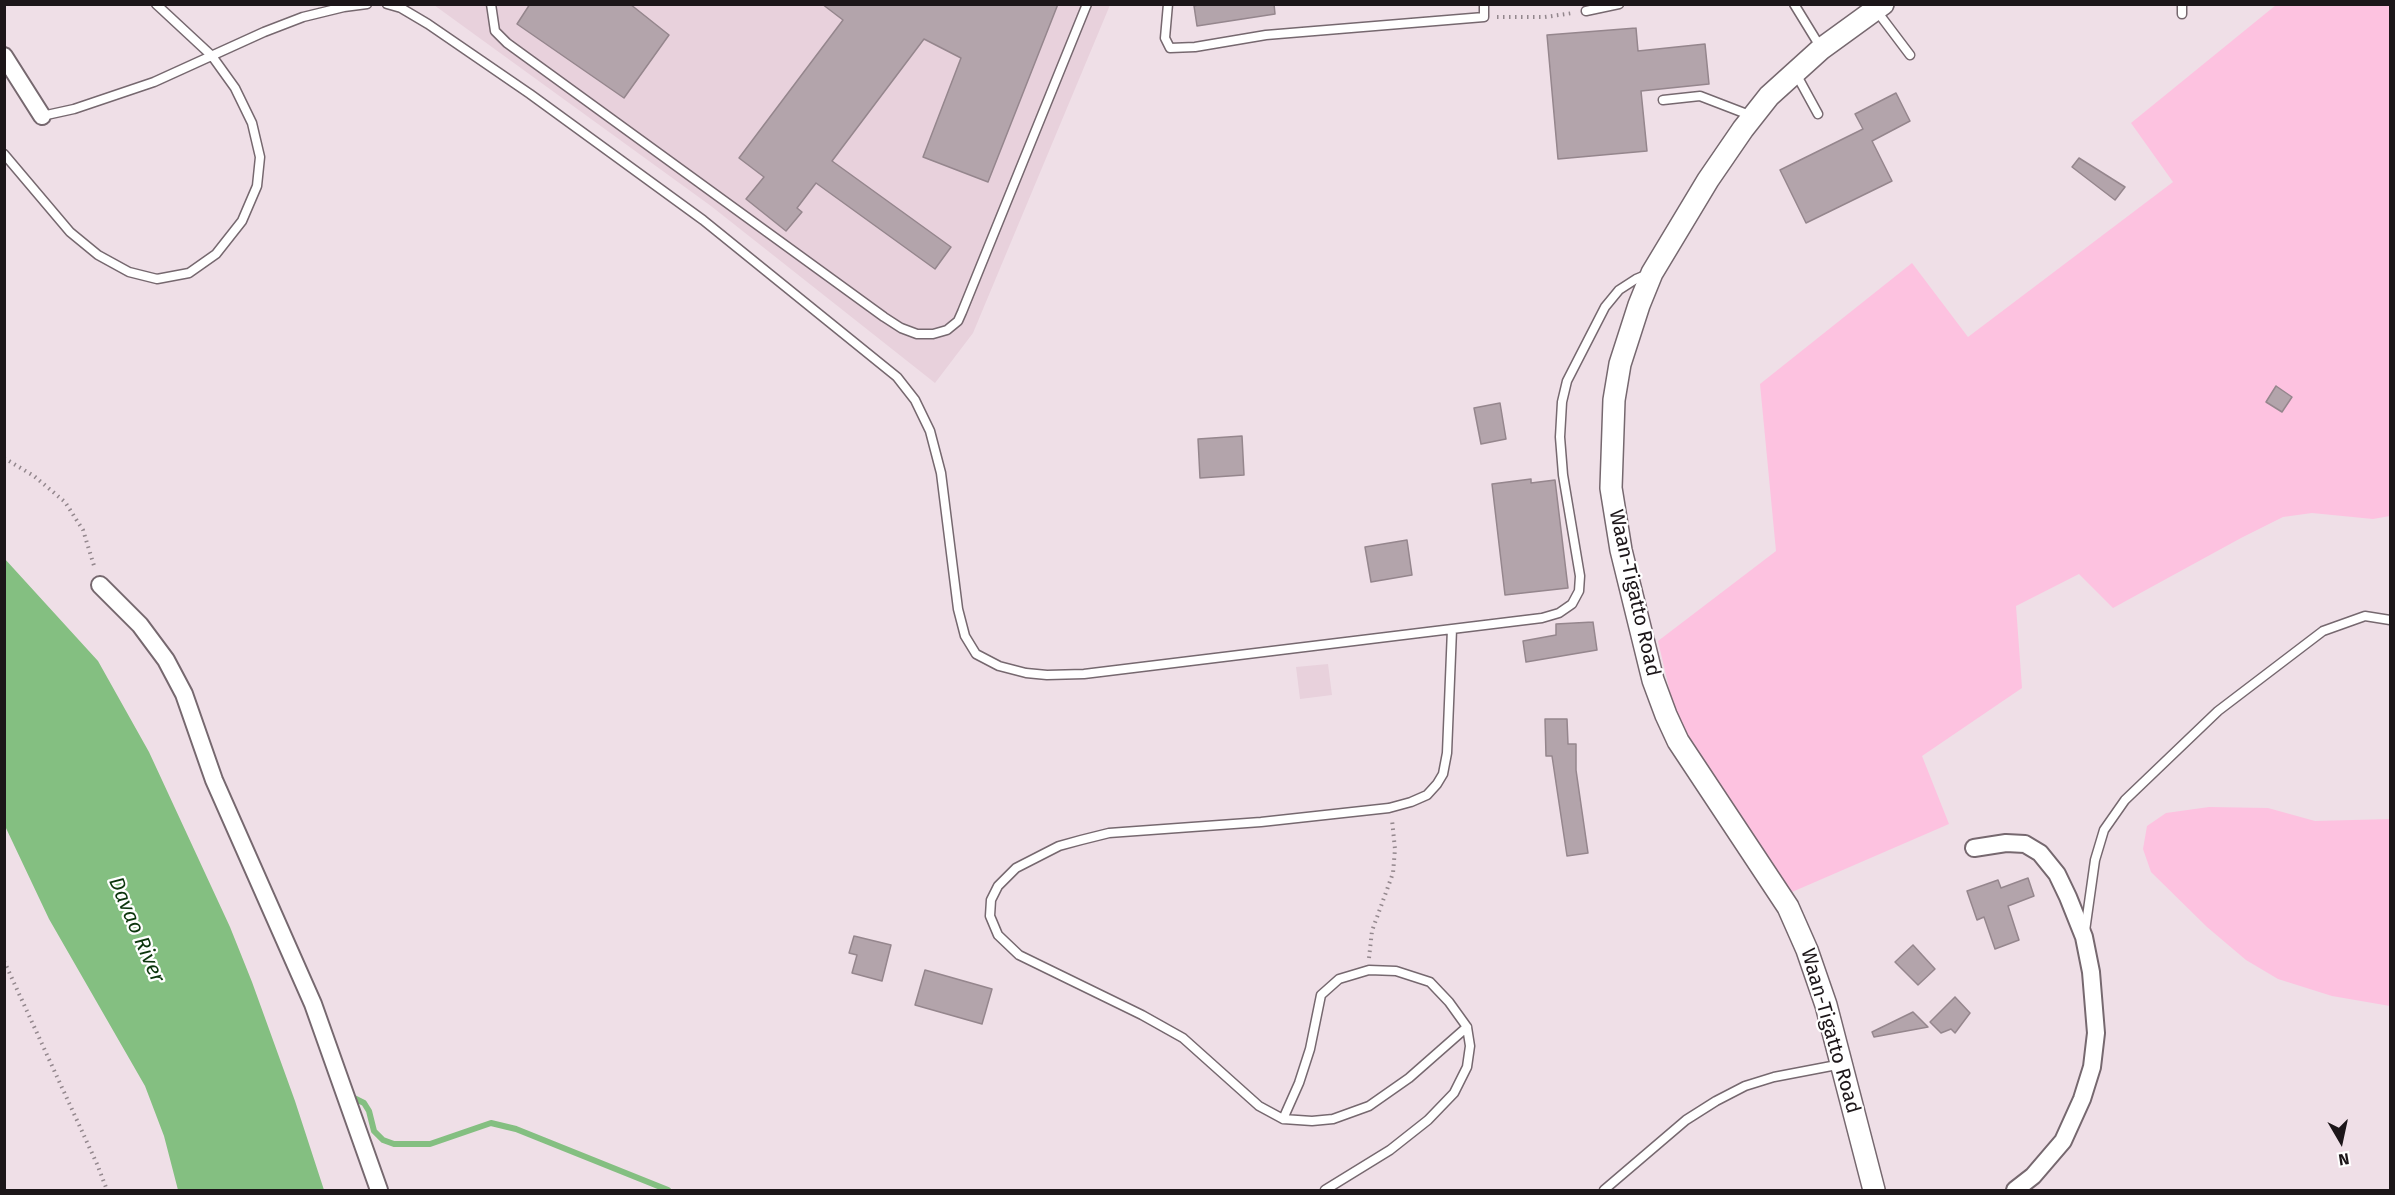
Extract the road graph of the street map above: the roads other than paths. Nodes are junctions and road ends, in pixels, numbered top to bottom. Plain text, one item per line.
1 (156, 4) edge
2 (367, 4) edge
3 (387, 4) edge
4 (491, 4) edge
5 (1087, 4) edge
6 (1168, 4) edge
7 (1484, 4) edge
8 (1619, 4) edge
9 (1794, 4) edge
10 (1879, 7) edge
11 (1586, 11) road end
12 (1821, 49) junction
13 (1910, 55) dead end
14 (4, 56) edge
15 (212, 56) junction
16 (1795, 72) junction
17 (1663, 100) dead end
18 (1818, 114) dead end
19 (42, 116) joint
20 (1752, 117) junction
21 (4, 154) edge
22 (1652, 273) junction
23 (100, 585) road end
24 (2391, 620) edge
25 (1452, 629) junction
26 (1974, 848) dead end
27 (2084, 937) junction
28 (1467, 1027) junction
29 (1842, 1064) junction
30 (1283, 1119) junction
31 (1871, 1190) edge
32 (379, 1191) edge
33 (1325, 1191) edge
34 (1604, 1191) edge
35 (2015, 1191) edge

1 - 15 lane
2 - 15 lane
3 - 25 lane
4 - 5 lane
6 - 7 lane
8 - 11 lane
9 - 12 lane
10 - 12 street, Waan-Tigatto Road
10 - 13 lane
12 - 16 street, Waan-Tigatto Road
14 - 19 street
15 - 19 lane
15 - 21 lane
16 - 18 lane
16 - 20 street, Waan-Tigatto Road
17 - 20 lane
20 - 22 street, Waan-Tigatto Road
22 - 25 lane
22 - 29 street, Waan-Tigatto Road
23 - 32 street
24 - 27 lane
25 - 30 lane
26 - 27 street
27 - 35 street
28 - 30 lane
28 - 30 lane
28 - 33 lane
29 - 31 street, Waan-Tigatto Road
29 - 34 lane

